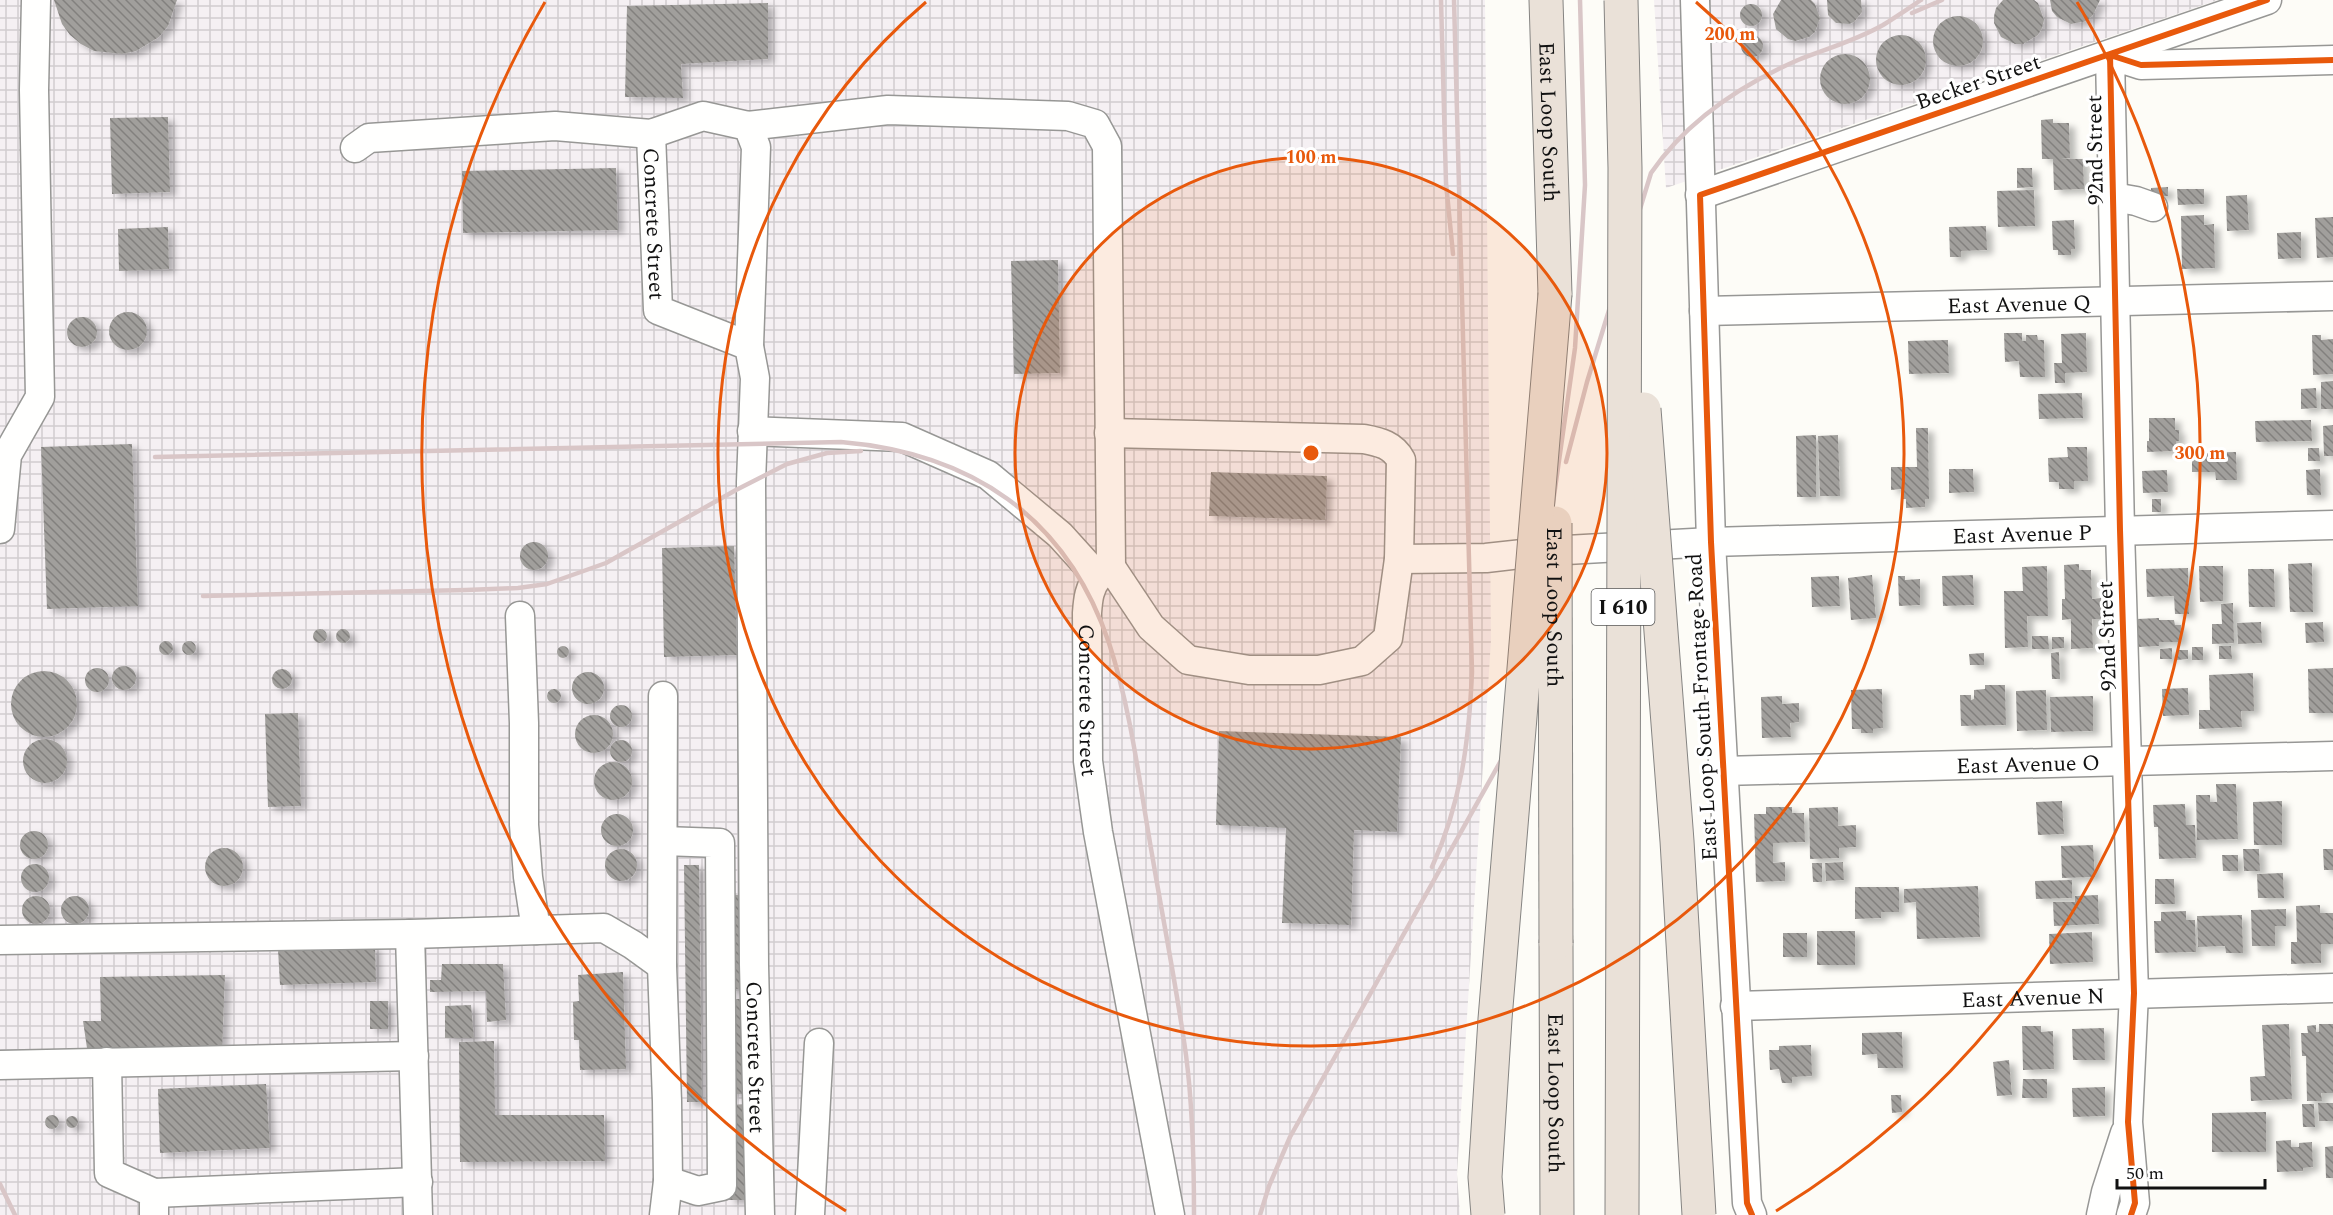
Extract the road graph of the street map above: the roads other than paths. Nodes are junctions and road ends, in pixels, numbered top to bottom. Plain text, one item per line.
1 (36, 0) edge
2 (1546, 0) edge
3 (1621, 0) edge
4 (1695, 0) edge
5 (2267, 0) edge
6 (2110, 55) junction
7 (2333, 60) edge
8 (748, 126) junction
9 (651, 134) junction
10 (355, 148) dead end
11 (1625, 168) junction
12 (1700, 195) junction
13 (2113, 197) junction
14 (2153, 207) dead end
15 (1555, 294) junction
16 (2333, 296) edge
17 (2115, 301) junction
18 (1704, 311) junction
19 (749, 346) junction
20 (752, 431) junction
21 (1109, 433) junction
22 (3, 455) edge
23 (2333, 525) edge
24 (0, 529) edge
25 (2120, 530) junction
26 (1711, 542) junction
27 (1399, 559) junction
28 (1104, 572) junction
29 (520, 616) dead end
30 (663, 696) dead end
31 (2333, 756) edge
32 (2127, 762) junction
33 (1722, 771) junction
34 (663, 841) junction
35 (536, 930) junction
36 (410, 934) junction
37 (0, 940) edge
38 (662, 966) junction
39 (2333, 988) edge
40 (2134, 993) junction
41 (1735, 1006) junction
42 (819, 1043) dead end
43 (414, 1056) junction
44 (107, 1062) junction
45 (0, 1065) edge
46 (2128, 1122) junction
47 (668, 1181) junction
48 (418, 1182) junction
49 (154, 1204) edge
50 (418, 1215) edge
51 (664, 1215) edge
52 (760, 1215) edge
53 (810, 1215) edge
54 (1170, 1215) edge
55 (1488, 1215) edge
56 (1557, 1215) edge
57 (1622, 1215) edge
58 (1699, 1215) edge
59 (1752, 1215) edge
60 (2101, 1215) edge
61 (2132, 1215) edge

1 - 22 street
2 - 15 highway, East Loop South
3 - 11 highway, I 610, bridge
4 - 12 street, East Loop South Frontage Road
5 - 6 street, Becker Street
6 - 7 street
6 - 12 street, Becker Street
6 - 13 street, 92nd Street
8 - 9 street
8 - 19 street
8 - 21 street
9 - 10 street
9 - 19 street, Concrete Street
11 - 57 highway, I 610, bridge
11 - 58 highway, bridge
12 - 18 street, East Loop South Frontage Road
13 - 14 street
13 - 17 street, 92nd Street
15 - 55 highway, bridge
15 - 56 highway, East Loop South, bridge
16 - 17 street, East Avenue Q
17 - 18 street, East Avenue Q
17 - 25 street, 92nd Street
18 - 26 street, East Loop South Frontage Road
19 - 20 street, Concrete Street
20 - 28 street
20 - 52 street, Concrete Street
21 - 27 street
21 - 28 street
22 - 24 street
23 - 25 street, East Avenue P
25 - 26 street, East Avenue P
25 - 32 street, 92nd Street
26 - 27 street, East Avenue P
26 - 33 street, East Loop South Frontage Road
27 - 28 street
28 - 54 street, Concrete Street
29 - 35 street
30 - 34 street
31 - 32 street, East Avenue O
32 - 33 street, East Avenue O
32 - 40 street, 92nd Street
33 - 41 street, East Loop South Frontage Road
34 - 38 street
34 - 47 street
35 - 36 street
35 - 38 street
36 - 37 street
36 - 43 street
38 - 47 street
39 - 40 street, East Avenue N
40 - 41 street, East Avenue N
40 - 46 street, 92nd Street
41 - 59 street, East Loop South Frontage Road
42 - 53 street
43 - 44 street
43 - 48 street
44 - 45 street
44 - 49 street
46 - 60 street, 92nd Street
46 - 61 street, 92nd Street
47 - 51 street
48 - 49 street
48 - 50 street

